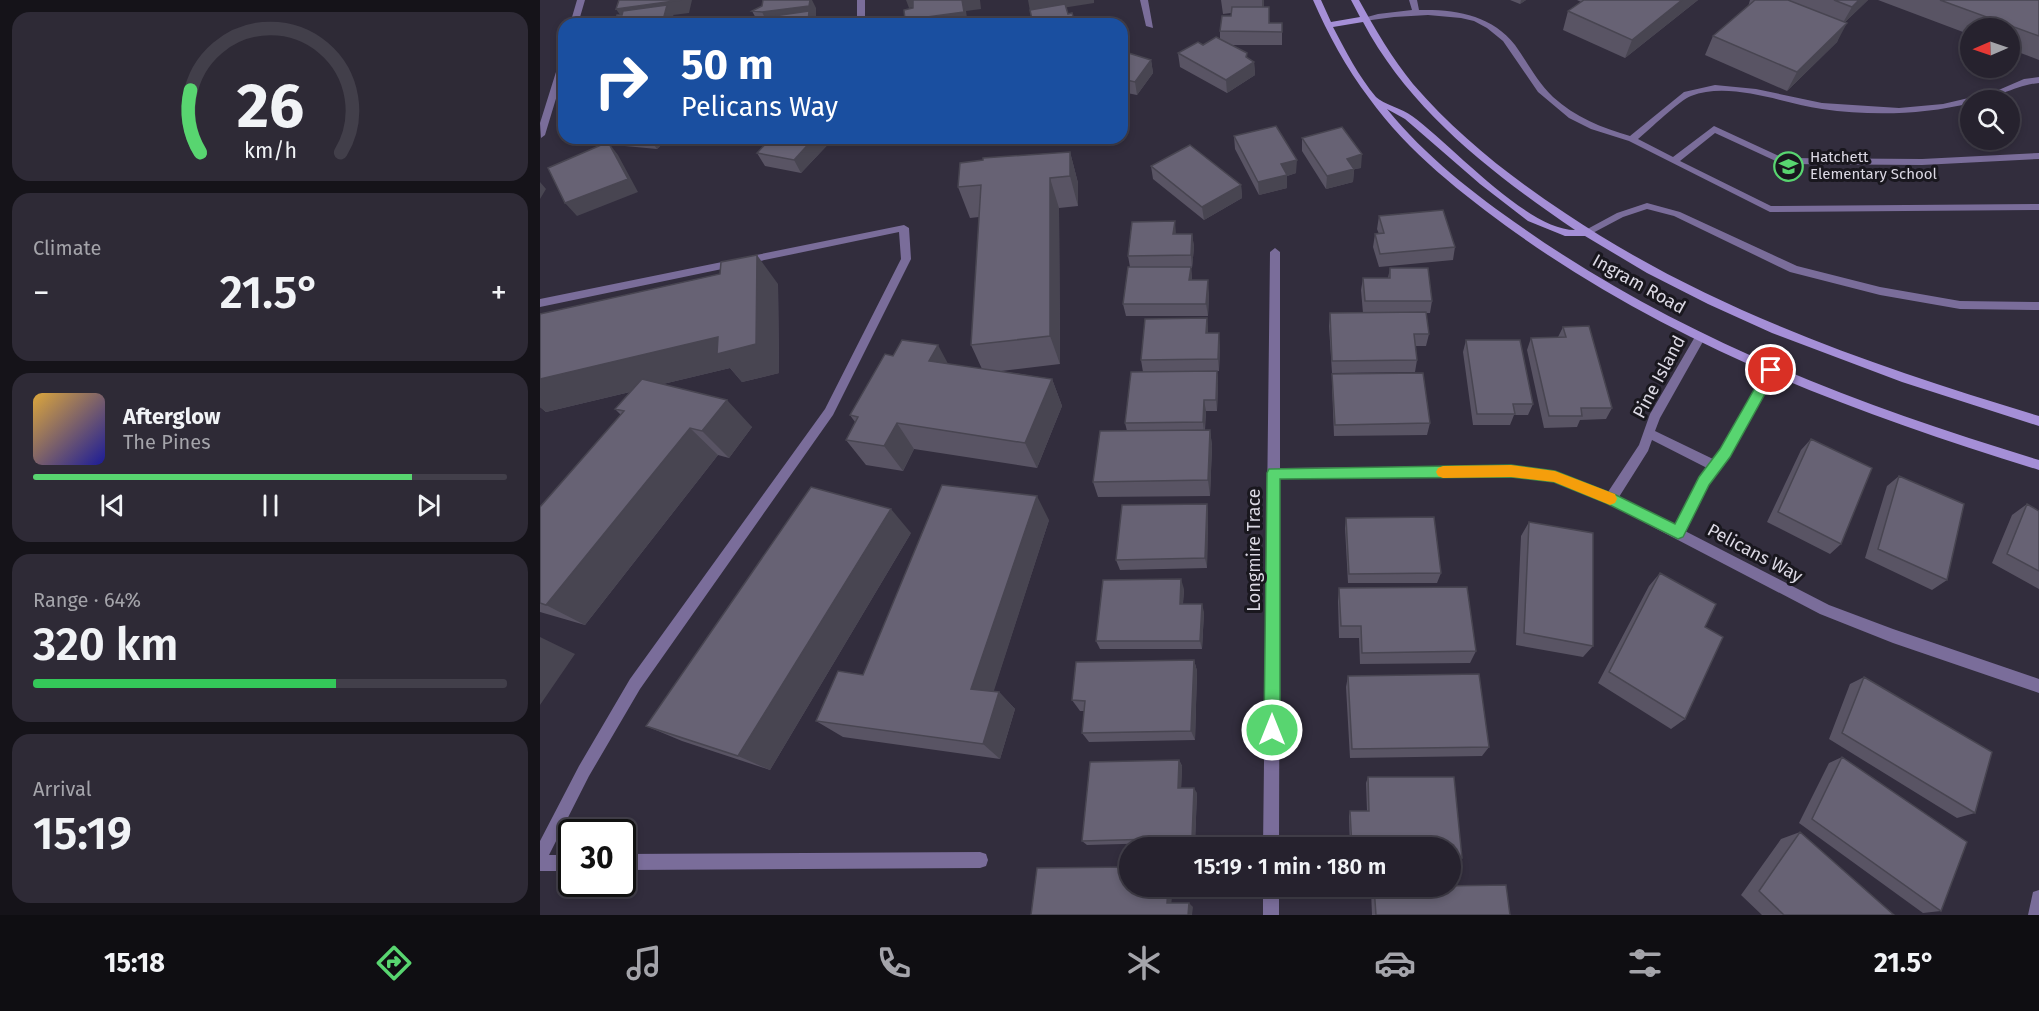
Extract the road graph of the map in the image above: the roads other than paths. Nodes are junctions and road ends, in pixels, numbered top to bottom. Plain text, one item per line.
1 (581, 0) edge
2 (861, 0) edge
3 (1144, 0) edge
4 (1317, 0) edge
5 (1355, 0) edge
6 (1413, 0) edge
7 (1416, 12) junction
8 (576, 18) edge
9 (861, 18) edge
10 (1364, 19) junction
11 (1328, 25) junction
12 (1150, 26) dead end
13 (558, 78) edge
14 (2039, 80) edge
15 (1374, 98) junction
16 (541, 135) edge
17 (1632, 139) junction
18 (2039, 156) edge
19 (1674, 161) junction
20 (2039, 207) edge
21 (1585, 233) junction
22 (1275, 252) dead end
23 (540, 303) edge
24 (2039, 306) edge
25 (1700, 338) junction
26 (1771, 370) junction
27 (2039, 421) edge
28 (1649, 433) junction
29 (2039, 465) edge
30 (1715, 466) junction
31 (1274, 473) junction
32 (1611, 499) junction
33 (1678, 532) junction
34 (2039, 686) edge
35 (1271, 837) edge
36 (540, 857) edge
37 (980, 860) dead end
38 (636, 862) edge
39 (540, 863) edge
40 (558, 863) edge
41 (1271, 897) edge
42 (2039, 898) edge
43 (1271, 915) edge
44 (2036, 915) edge

1 - 8 street
2 - 9 street
3 - 12 street
4 - 11 main road, Ingram Road
5 - 10 main road, Ingram Road
6 - 7 street
7 - 10 street
7 - 17 street
10 - 11 main road
10 - 21 main road, Ingram Road
11 - 15 main road, Ingram Road
13 - 16 street
14 - 17 street
15 - 21 main road
15 - 25 main road, Ingram Road
17 - 19 street
18 - 19 street
19 - 20 street
21 - 24 street
21 - 27 main road, Ingram Road
22 - 31 street, Longmire Trace
23 - 36 street
25 - 26 main road, Ingram Road
25 - 28 street, Pine Island
26 - 29 main road, Ingram Road
26 - 30 street
28 - 30 street, Pine Island
28 - 32 street, Pine Island
30 - 33 street
31 - 32 street, Pelicans Way
31 - 35 street, Longmire Trace
32 - 33 street, Pelicans Way
33 - 34 street, Pelicans Way
37 - 38 street
39 - 40 street
41 - 43 street
42 - 44 street

